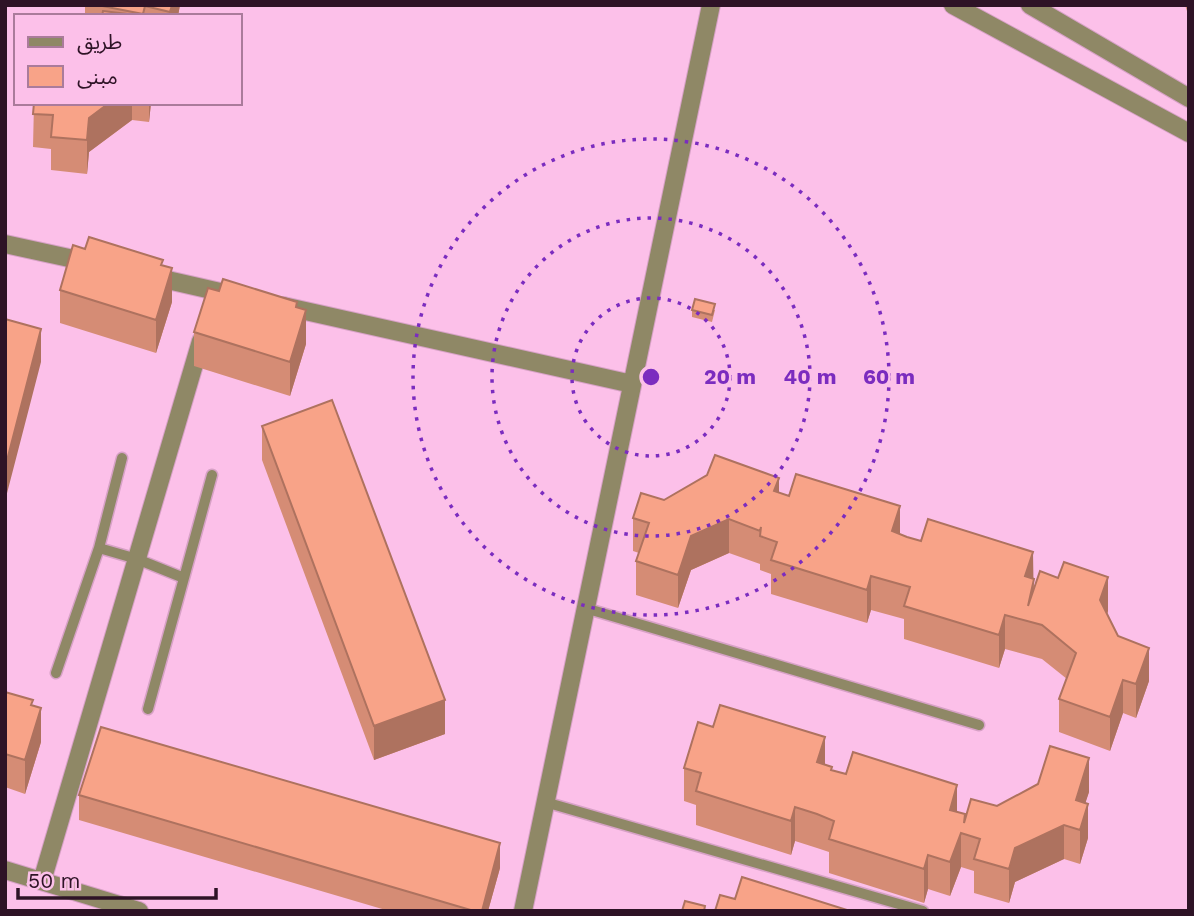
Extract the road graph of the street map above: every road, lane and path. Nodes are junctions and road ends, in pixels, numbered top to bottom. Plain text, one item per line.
1 (711, 5) edge
2 (953, 5) edge
3 (1031, 5) edge
4 (1189, 98) edge
5 (1189, 133) edge
6 (5, 244) edge
7 (111, 267) edge
8 (137, 273) edge
9 (243, 297) edge
10 (270, 303) edge
11 (212, 304) junction
12 (632, 384) junction
13 (122, 458) dead end
14 (212, 475) dead end
15 (99, 548) junction
16 (137, 559) junction
17 (184, 578) junction
18 (585, 608) junction
19 (56, 673) dead end
20 (148, 709) dead end
21 (979, 725) dead end
22 (545, 803) junction
23 (5, 870) edge
24 (42, 881) junction
25 (139, 911) edge
26 (523, 911) edge
27 (923, 911) edge

1 - 12 street
2 - 5 street
3 - 4 street
6 - 7 street
8 - 11 street
9 - 11 street
10 - 12 street
11 - 16 street
12 - 18 street
13 - 15 lane
14 - 17 lane
15 - 16 lane
15 - 19 lane
16 - 17 lane
16 - 24 street
17 - 20 lane
18 - 21 lane
18 - 22 street
22 - 26 street
22 - 27 lane
23 - 24 street
24 - 25 street

